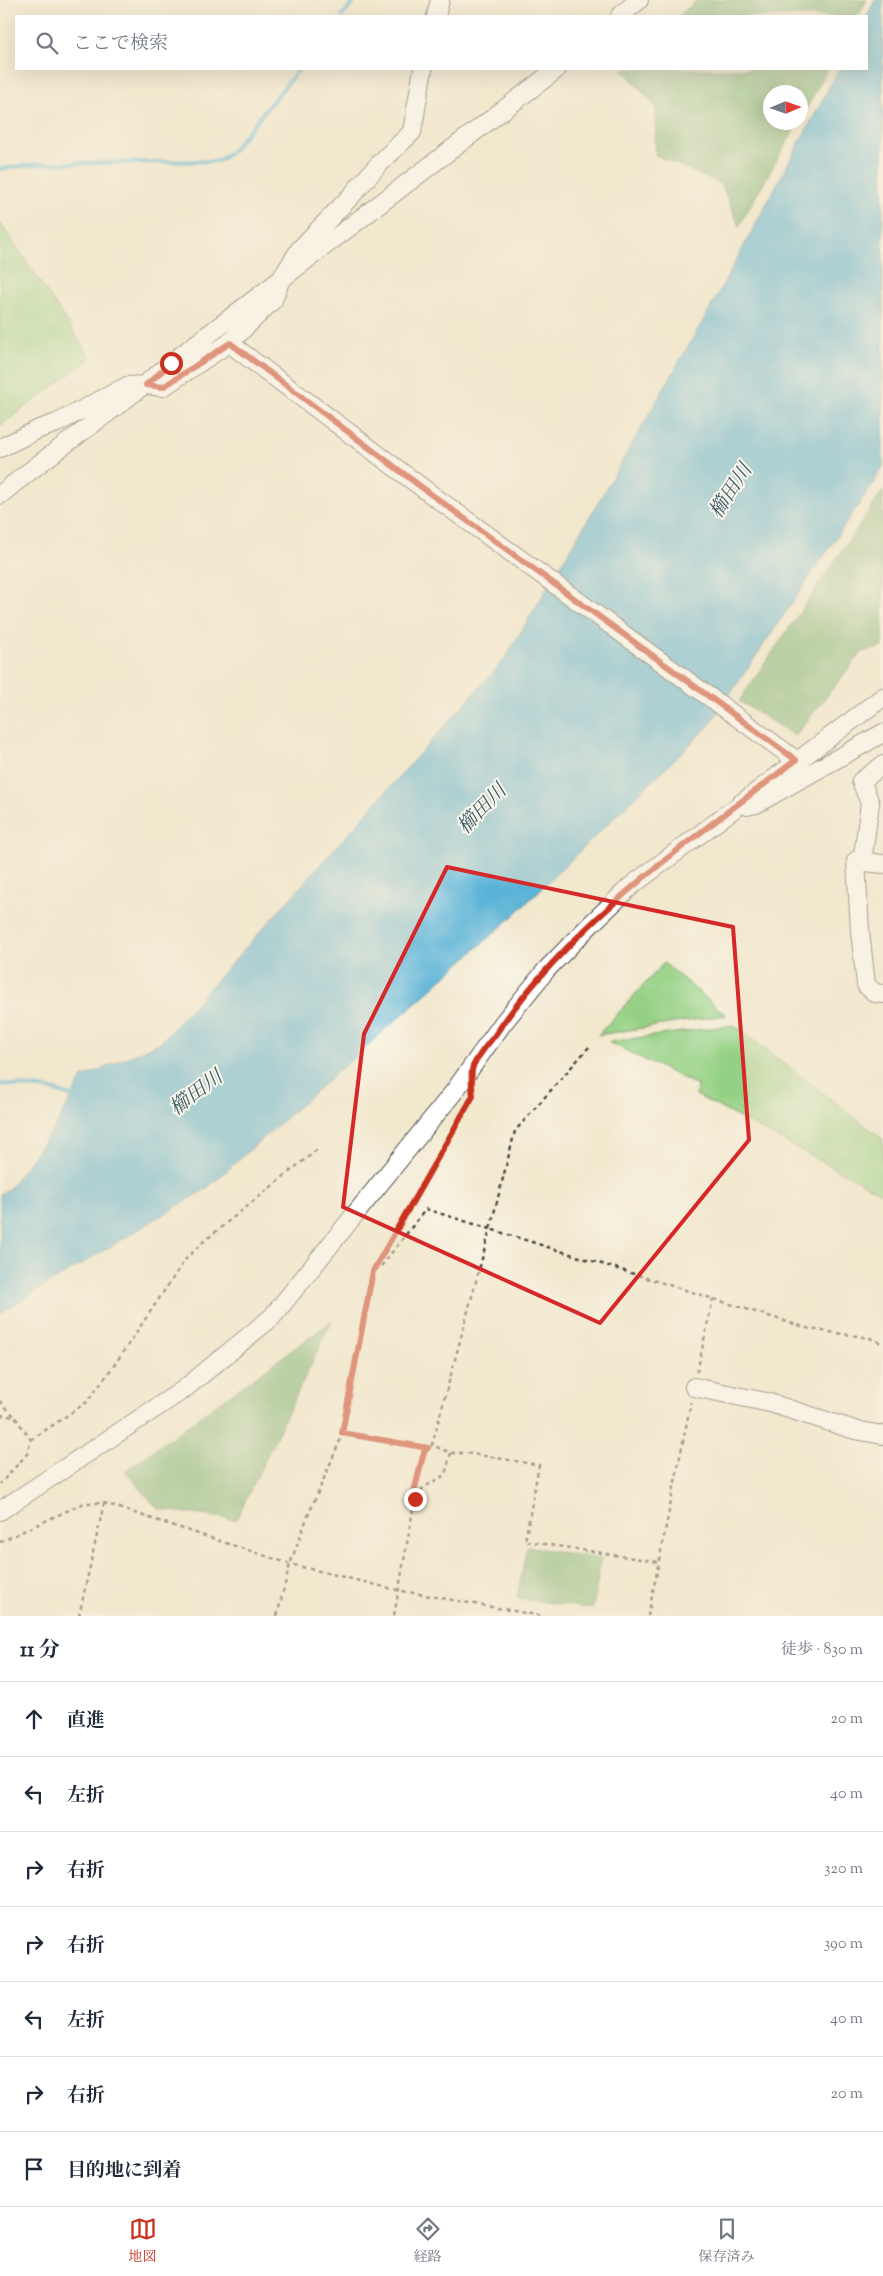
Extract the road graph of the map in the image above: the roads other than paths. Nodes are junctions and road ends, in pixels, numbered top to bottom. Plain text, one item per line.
1 (440, 0) edge
2 (639, 0) edge
3 (436, 15) edge
4 (621, 15) edge
5 (423, 70) edge
6 (556, 70) edge
7 (281, 279) junction
8 (230, 343) junction
9 (146, 385) junction
10 (0, 448) edge
11 (0, 495) edge
12 (883, 697) edge
13 (883, 734) edge
14 (790, 756) junction
15 (883, 765) edge
16 (732, 809) junction
17 (856, 861) junction
18 (883, 864) edge
19 (883, 994) edge
20 (694, 1387) road end
21 (883, 1435) edge
22 (0, 1511) edge

1 - 3 street
2 - 4 street
5 - 7 street
6 - 7 street
7 - 8 street
7 - 9 street
8 - 9 street
8 - 14 street
9 - 10 street
9 - 11 street
12 - 14 street
13 - 16 street
14 - 16 street
15 - 17 street
16 - 22 street
17 - 18 street
17 - 19 street
20 - 21 street

